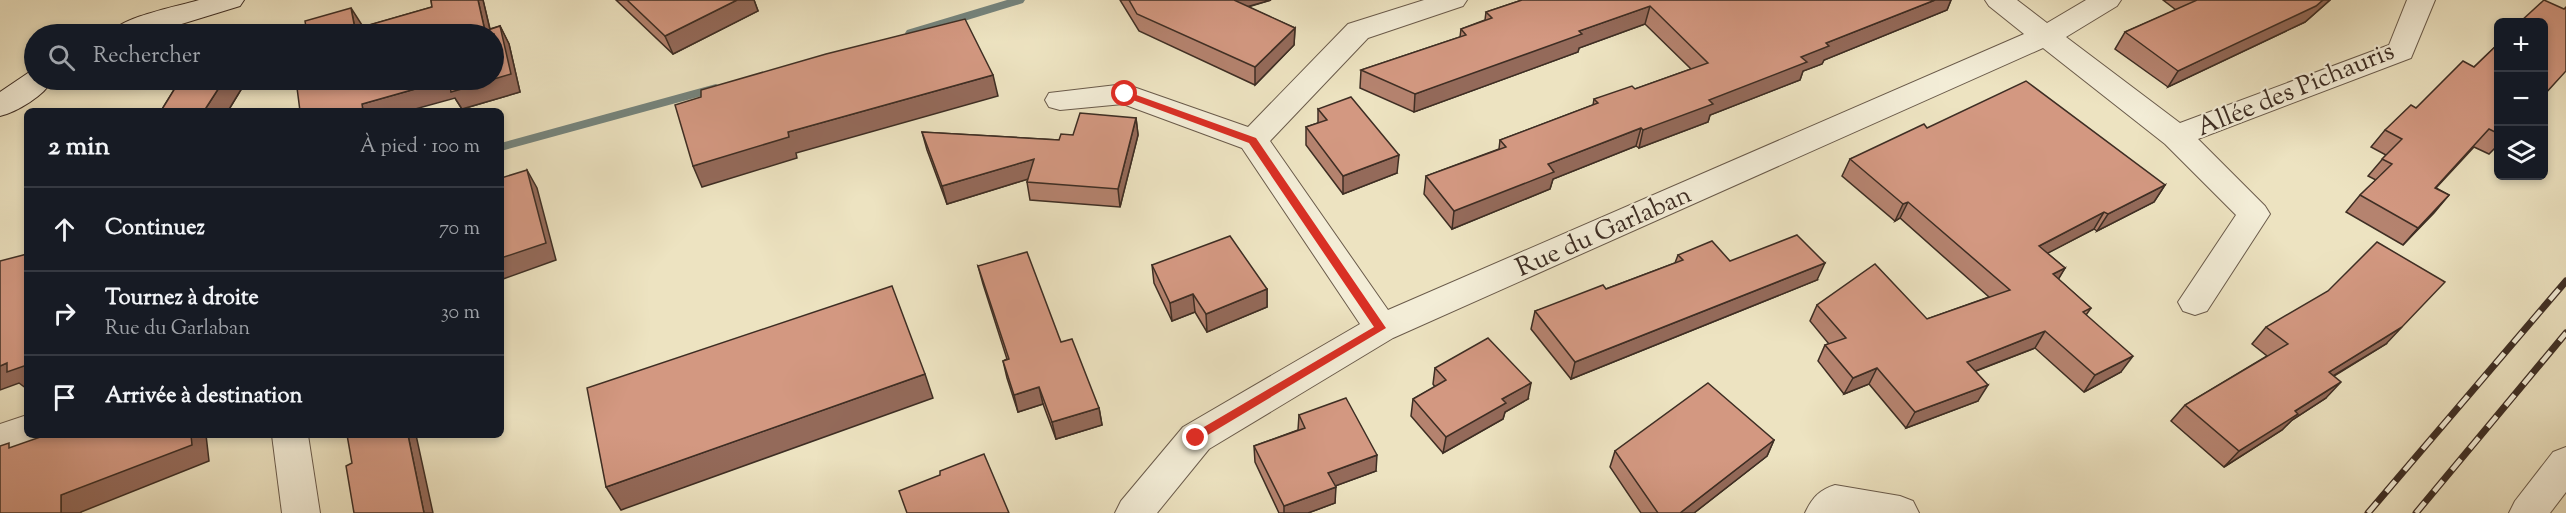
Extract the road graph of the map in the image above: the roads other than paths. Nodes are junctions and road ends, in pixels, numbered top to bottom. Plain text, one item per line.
1 (230, 0) edge
2 (1453, 0) edge
3 (1999, 0) edge
4 (2107, 0) edge
5 (2421, 0) edge
6 (151, 24) edge
7 (2047, 35) junction
8 (24, 74) edge
9 (0, 83) edge
10 (24, 90) edge
11 (1060, 100) dead end
12 (0, 106) edge
13 (2176, 136) junction
14 (1252, 140) junction
15 (2195, 302) dead end
16 (1381, 328) junction
17 (24, 431) edge
18 (290, 438) edge
19 (0, 439) edge
20 (2566, 463) edge
21 (301, 513) edge
22 (1134, 513) edge
23 (1824, 513) edge
24 (1900, 513) edge
25 (2528, 513) edge

1 - 6 street
2 - 14 street
3 - 7 street
4 - 7 street, Rue du Garlaban
5 - 13 street, Allée des Pichauris
7 - 13 street
7 - 16 street, Rue du Garlaban
8 - 9 street
10 - 12 street
11 - 14 street
13 - 15 street
14 - 16 street
16 - 22 street, Rue du Garlaban
17 - 19 street
18 - 21 street
20 - 25 street
23 - 24 street

